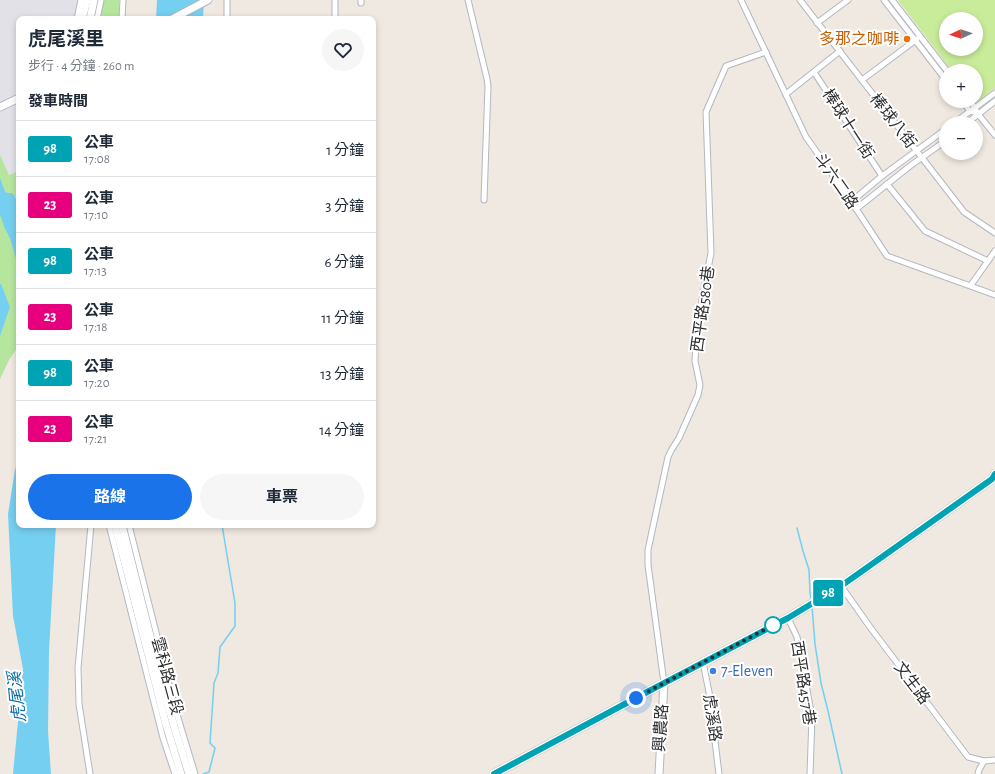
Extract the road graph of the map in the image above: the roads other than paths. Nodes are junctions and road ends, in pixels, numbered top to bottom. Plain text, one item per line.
1 (82, 0) edge
2 (86, 0) edge
3 (94, 0) edge
4 (101, 0) edge
5 (123, 0) edge
6 (208, 0) edge
7 (227, 0) edge
8 (335, 0) edge
9 (468, 0) edge
10 (741, 0) edge
11 (800, 0) edge
12 (848, 0) edge
13 (884, 0) edge
14 (892, 0) edge
15 (78, 16) edge
16 (83, 16) edge
17 (91, 16) edge
18 (97, 16) edge
19 (122, 16) edge
20 (178, 16) edge
21 (227, 16) edge
22 (335, 16) edge
23 (817, 23) junction
24 (918, 39) junction
25 (840, 51) junction
26 (766, 52) junction
27 (941, 64) edge
28 (939, 70) edge
29 (814, 72) junction
30 (862, 80) junction
31 (995, 93) edge
32 (786, 94) junction
33 (16, 99) edge
34 (995, 101) edge
35 (0, 107) edge
36 (971, 108) edge
37 (973, 110) junction
38 (978, 114) junction
39 (964, 116) edge
40 (976, 116) edge
41 (939, 134) edge
42 (995, 135) edge
43 (939, 146) edge
44 (917, 150) junction
45 (921, 157) junction
46 (882, 176) junction
47 (887, 184) junction
48 (484, 200) dead end
49 (851, 202) junction
50 (856, 209) junction
51 (995, 233) edge
52 (995, 250) edge
53 (988, 261) junction
54 (971, 285) junction
55 (995, 295) edge
56 (995, 475) edge
57 (92, 528) edge
58 (110, 528) edge
59 (116, 528) edge
60 (123, 528) edge
61 (128, 528) edge
62 (133, 581) junction
63 (841, 586) junction
64 (788, 618) junction
65 (703, 662) junction
66 (664, 683) junction
67 (995, 760) edge
68 (984, 761) junction
69 (90, 774) edge
70 (175, 774) edge
71 (181, 774) edge
72 (189, 774) edge
73 (195, 774) edge
74 (494, 774) edge
75 (659, 774) edge
76 (719, 774) edge
77 (810, 774) edge
78 (978, 774) edge

1 - 15 street
2 - 16 main road
3 - 17 main road
4 - 18 street
5 - 19 street
6 - 20 main road
7 - 21 street
8 - 22 street
9 - 48 street
10 - 26 street, 斗六二路
11 - 23 street, 棒球八街
12 - 23 street
13 - 24 street
14 - 24 street
23 - 25 street, 棒球八街
24 - 27 street
24 - 28 street
24 - 30 street
25 - 29 street
25 - 30 street, 棒球八街
26 - 32 street, 斗六二路
26 - 66 street, 西平路580巷
29 - 32 street
29 - 46 street, 棒球十一街
30 - 44 street, 棒球八街
31 - 37 street
32 - 49 street, 斗六二路
33 - 35 main road
34 - 38 street
36 - 37 street
37 - 38 street
37 - 39 street
38 - 40 street
38 - 42 street
41 - 44 street
43 - 45 street
44 - 45 street, 棒球八街
44 - 46 street
45 - 47 street
45 - 51 street, 棒球八街
46 - 49 street
47 - 50 street
47 - 53 street
49 - 50 street, 斗六二路
50 - 54 street, 斗六二路
52 - 53 street
53 - 54 street
54 - 55 street, 斗六二路
56 - 63 main road
57 - 69 street
58 - 62 street
59 - 62 main road
60 - 62 main road
61 - 62 street
62 - 70 street, 雲科路三段
62 - 71 main road, 雲科路三段
62 - 72 main road, 雲科路三段
62 - 73 street, 雲科路三段
63 - 64 main road
63 - 68 street, 文生路
64 - 65 main road
64 - 77 street, 西平路457巷
65 - 66 main road
65 - 76 street, 虎溪路
66 - 74 main road
66 - 75 main road, 興農路
67 - 68 street, 文生路
68 - 78 street

